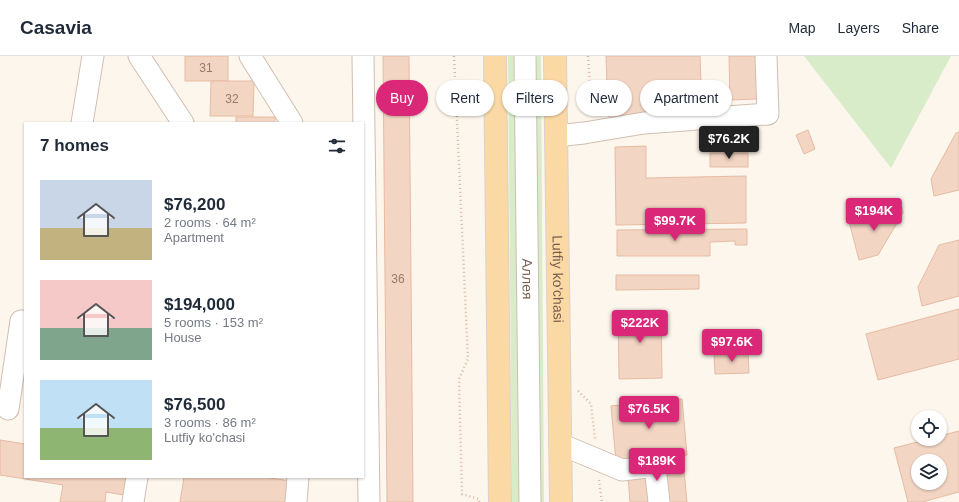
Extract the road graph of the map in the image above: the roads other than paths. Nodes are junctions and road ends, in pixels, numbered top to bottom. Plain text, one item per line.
1 (93, 56) edge
2 (139, 56) edge
3 (250, 56) edge
4 (363, 56) edge
5 (495, 56) edge
6 (525, 56) edge
7 (555, 56) edge
8 (766, 56) edge
9 (82, 122) edge
10 (182, 122) edge
11 (291, 122) edge
12 (364, 122) edge
13 (556, 136) junction
14 (364, 145) edge
15 (21, 321) dead end
16 (11, 409) edge
17 (560, 444) junction
18 (137, 478) edge
19 (298, 478) edge
20 (133, 502) edge
21 (296, 502) edge
22 (368, 502) edge
23 (500, 502) edge
24 (530, 502) edge
25 (561, 502) edge
26 (659, 502) edge

1 - 9 street
2 - 10 street
3 - 11 street
4 - 12 street
5 - 23 main road
6 - 24 street, Аллея
7 - 13 main road, Lutfiy ko'chasi
8 - 13 street
13 - 17 main road, Lutfiy ko'chasi
14 - 22 street
15 - 16 street
17 - 25 main road, Lutfiy ko'chasi
17 - 26 street
18 - 20 street
19 - 21 street

